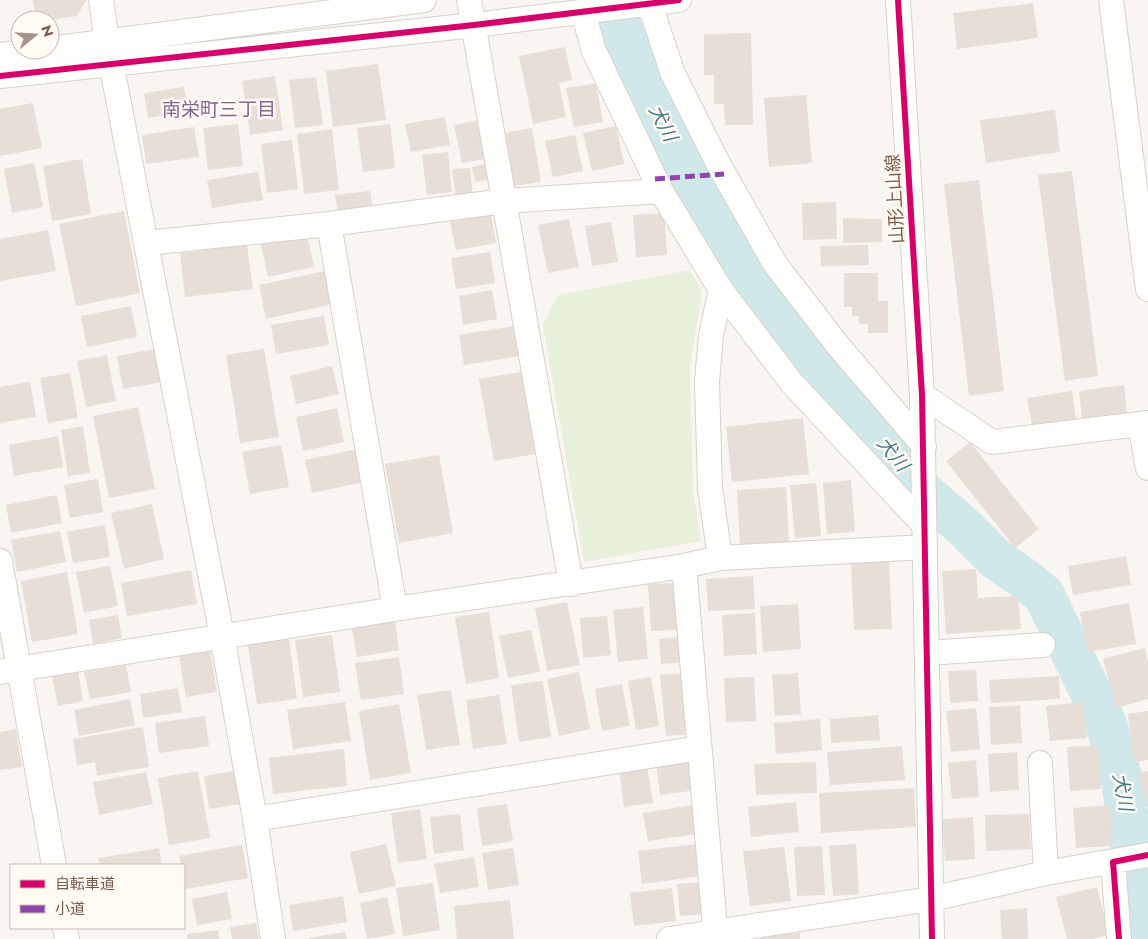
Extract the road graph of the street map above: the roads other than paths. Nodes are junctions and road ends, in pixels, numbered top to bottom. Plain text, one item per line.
1 (101, 0) edge
2 (424, 0) edge
3 (469, 0) edge
4 (679, 0) edge
5 (898, 0) edge
6 (1111, 0) edge
7 (647, 5) junction
8 (583, 12) junction
9 (474, 25) junction
10 (60, 50) edge
11 (110, 54) junction
12 (0, 76) edge
13 (661, 191) junction
14 (504, 201) junction
15 (329, 224) junction
16 (147, 243) junction
17 (1148, 289) edge
18 (721, 290) junction
19 (922, 395) junction
20 (1144, 424) edge
21 (924, 446) junction
22 (1148, 468) edge
23 (924, 536) junction
24 (720, 558) junction
25 (0, 561) edge
26 (684, 566) junction
27 (571, 584) junction
28 (396, 609) junction
29 (222, 636) junction
30 (1043, 645) dead end
31 (928, 653) junction
32 (10, 671) edge
33 (699, 748) junction
34 (1040, 763) dead end
35 (255, 819) junction
36 (1148, 855) edge
37 (1113, 862) junction
38 (54, 864) edge
39 (1046, 873) junction
40 (931, 899) junction
41 (716, 936) edge
42 (273, 939) edge
43 (669, 939) edge
44 (932, 939) edge
45 (1119, 939) edge

1 - 11 street
2 - 11 street
3 - 9 street
4 - 7 street
5 - 19 street, 山形上山線
6 - 17 street
7 - 8 street
7 - 21 street
8 - 9 street
8 - 13 street
9 - 11 street
9 - 14 street
10 - 11 street
11 - 12 street
11 - 16 street
13 - 14 street
13 - 18 street
14 - 15 street
14 - 27 street
15 - 16 street
15 - 28 street
16 - 29 street
18 - 23 street
18 - 24 street
19 - 20 street
19 - 21 street, 山形上山線
20 - 22 street
21 - 23 street, 山形上山線
23 - 24 street
23 - 31 street, 山形上山線
24 - 26 street
25 - 32 street
26 - 27 street
26 - 33 street
27 - 28 street
28 - 29 street
29 - 32 street
29 - 35 street
30 - 31 street
31 - 40 street, 山形上山線
32 - 38 street
33 - 35 street
33 - 41 street
34 - 39 street
35 - 42 street
36 - 37 street
37 - 39 street
37 - 45 street
39 - 40 street
40 - 41 street
40 - 44 street, 山形上山線
41 - 43 street

